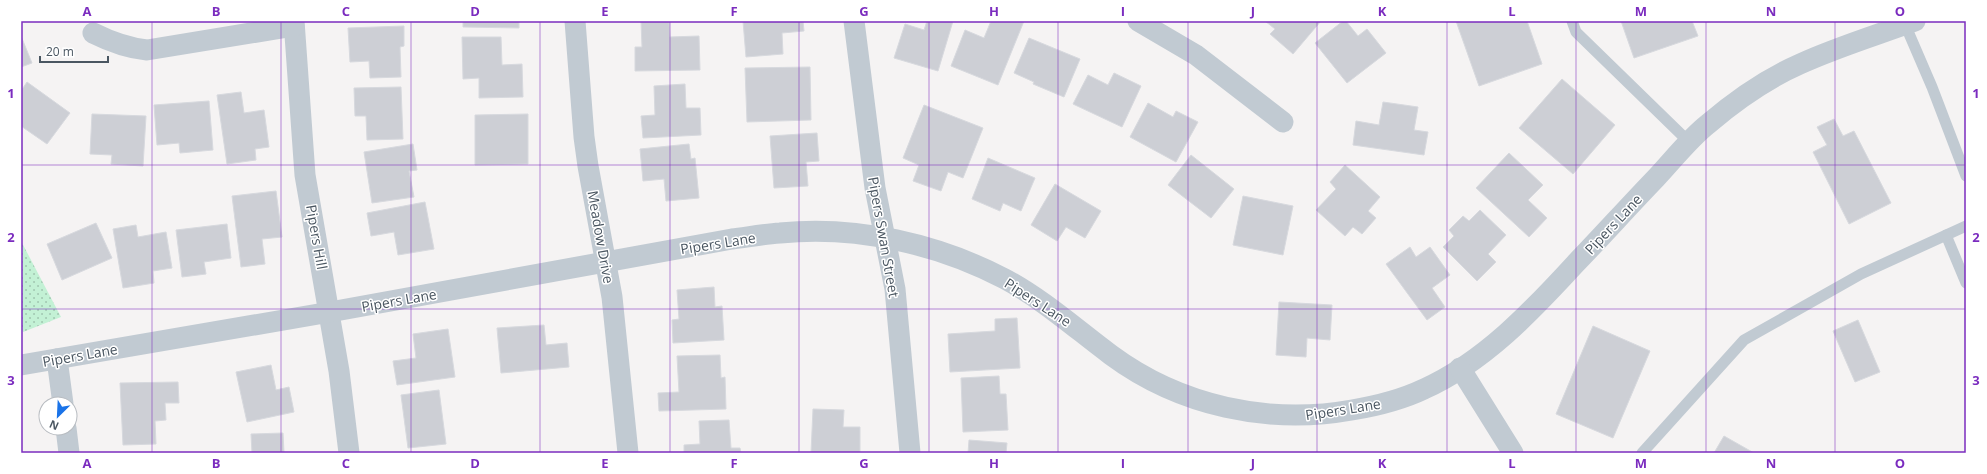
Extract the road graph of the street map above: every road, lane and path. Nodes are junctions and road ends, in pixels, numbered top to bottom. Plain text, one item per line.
1 (575, 21) edge
2 (854, 21) edge
3 (1138, 21) edge
4 (1572, 21) edge
5 (1908, 22) edge
6 (294, 24) edge
7 (93, 32) dead end
8 (1283, 122) dead end
9 (1689, 142) junction
10 (1966, 176) edge
11 (1966, 226) edge
12 (1946, 235) junction
13 (884, 238) junction
14 (606, 262) junction
15 (1966, 283) edge
16 (330, 312) junction
17 (57, 359) junction
18 (21, 365) edge
19 (1460, 368) junction
20 (62, 396) edge
21 (67, 436) edge
22 (1650, 449) edge
23 (69, 453) edge
24 (349, 453) edge
25 (628, 453) edge
26 (910, 453) edge
27 (1513, 453) edge
28 (1642, 453) edge

1 - 14 street, Meadow Drive
2 - 13 street, Pipers Swan Street
3 - 8 street
4 - 9 lane
5 - 9 street, Pipers Lane
5 - 10 lane
6 - 7 street
6 - 16 street, Pipers Hill
9 - 19 street, Pipers Lane
11 - 12 lane
12 - 15 lane
12 - 22 lane
13 - 14 street, Pipers Lane
13 - 19 street, Pipers Lane
13 - 26 street, Pipers Swan Street
14 - 16 street, Pipers Lane
14 - 25 street, Meadow Drive
16 - 17 street, Pipers Lane
16 - 24 street, Pipers Hill
17 - 18 street, Pipers Lane
17 - 20 street
19 - 27 street
21 - 23 street
22 - 28 lane

